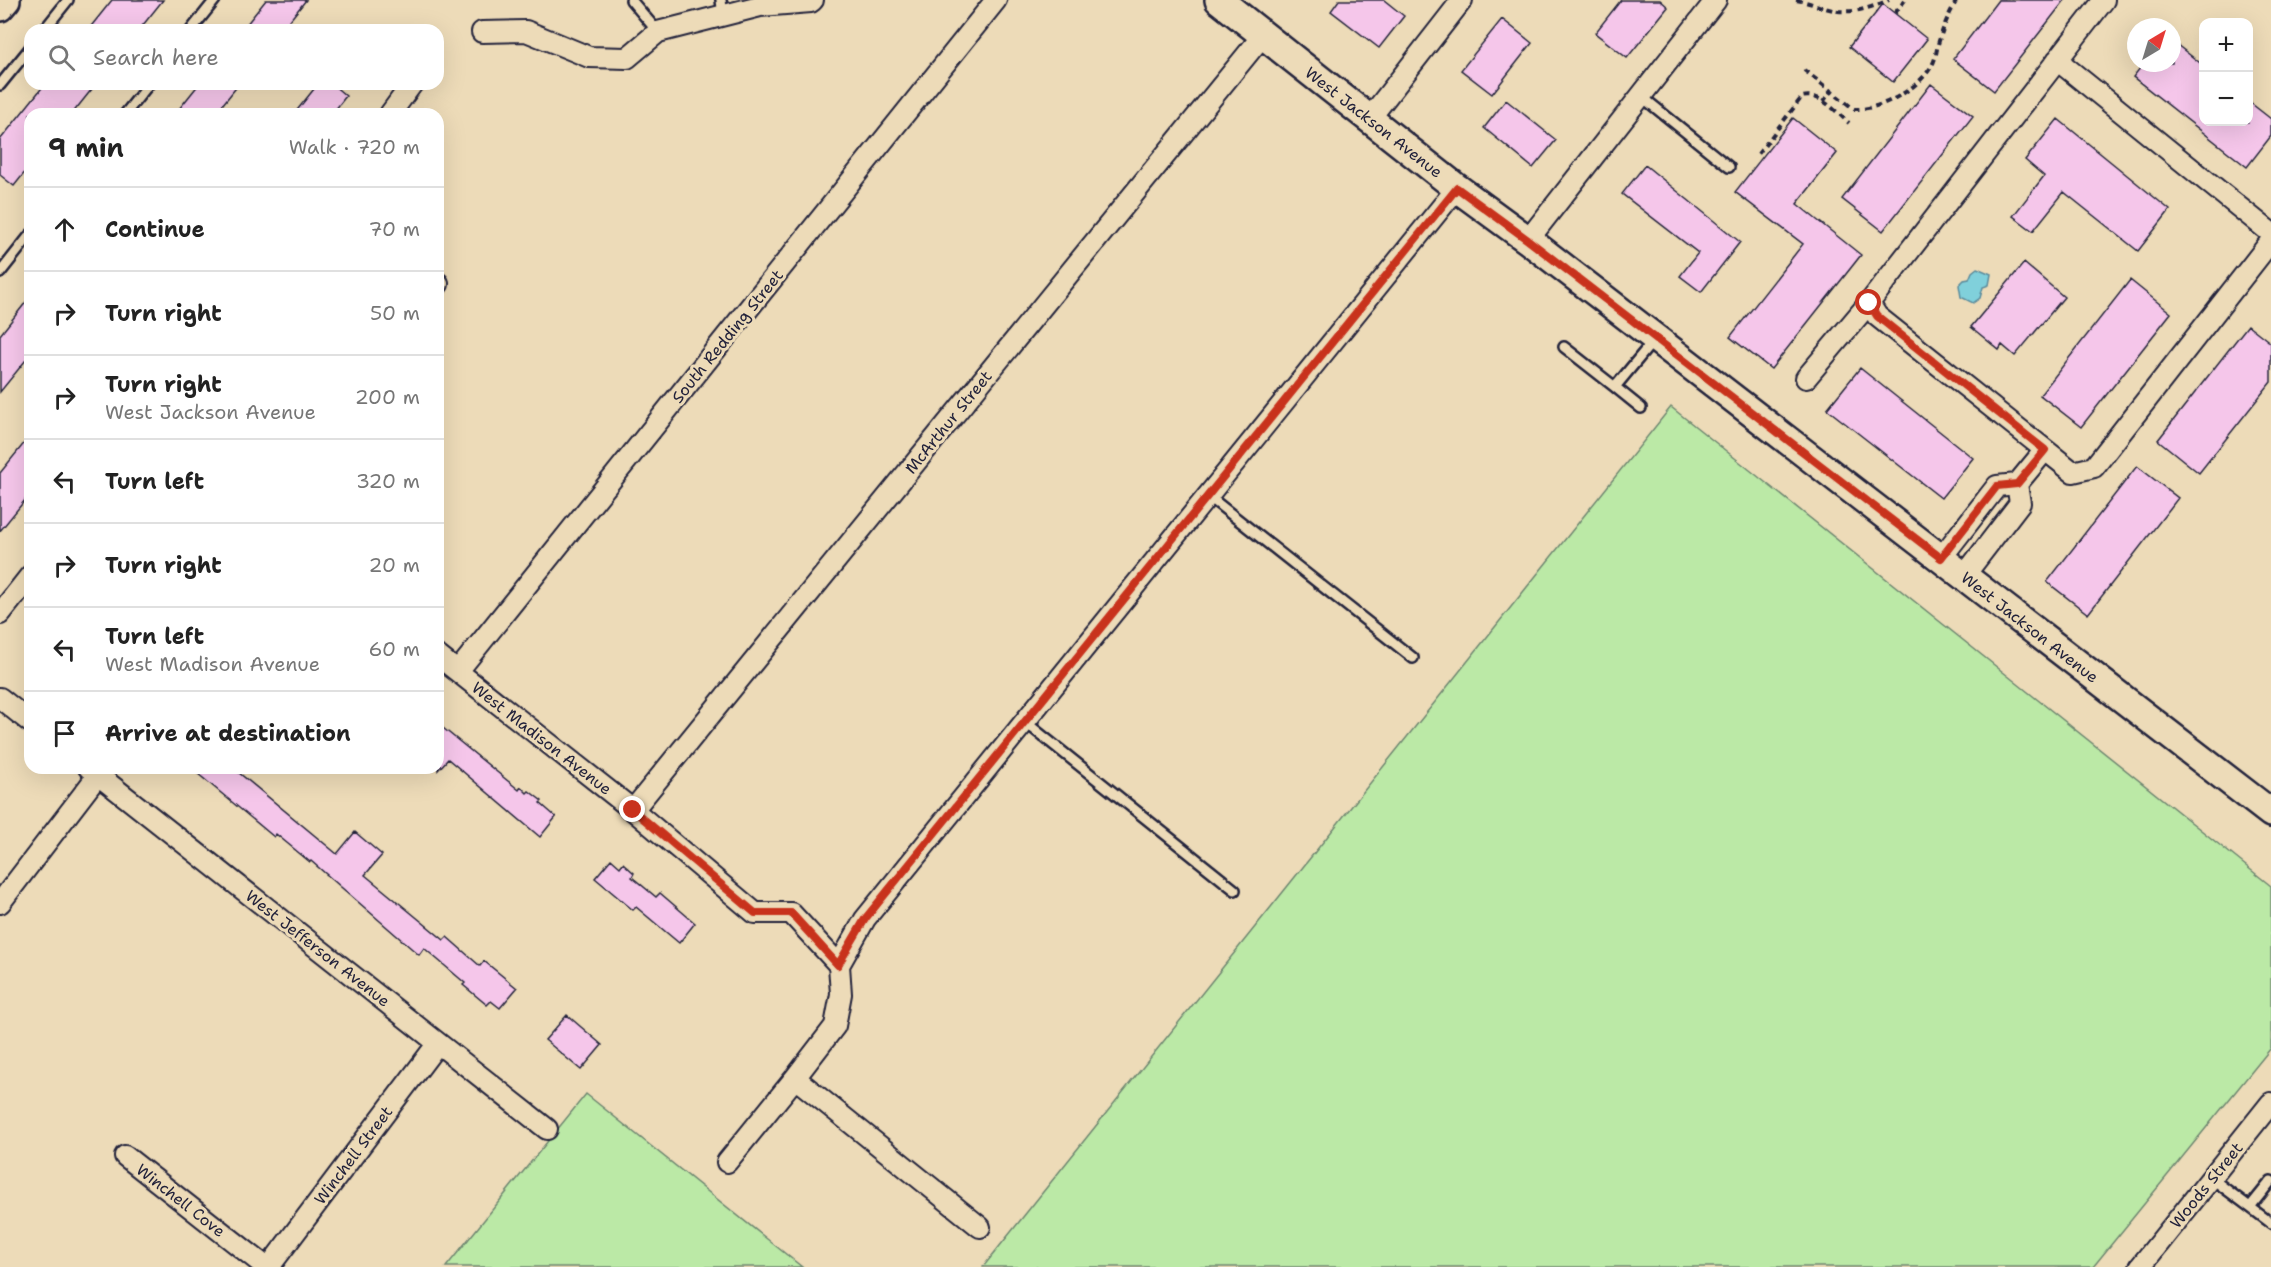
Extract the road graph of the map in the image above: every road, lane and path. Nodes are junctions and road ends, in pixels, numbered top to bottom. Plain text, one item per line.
1 (6, 0) edge
2 (69, 0) edge
3 (215, 0) edge
4 (630, 0) edge
5 (813, 0) edge
6 (996, 0) edge
7 (1219, 0) edge
8 (1462, 0) edge
9 (1716, 0) edge
10 (1796, 0) edge
11 (1889, 0) edge
12 (1905, 0) edge
13 (1957, 0) edge
14 (2104, 0) edge
15 (1818, 2) edge
16 (0, 7) edge
17 (722, 8) edge
18 (1895, 13) dead end
19 (49, 24) edge
20 (196, 24) edge
21 (482, 32) dead end
22 (658, 32) junction
23 (1263, 35) junction
24 (24, 55) edge
25 (2056, 60) junction
26 (1804, 70) dead end
27 (0, 85) edge
28 (144, 90) edge
29 (408, 90) edge
30 (1831, 91) junction
31 (1641, 96) junction
32 (1824, 102) junction
33 (130, 108) edge
34 (394, 108) edge
35 (1370, 118) junction
36 (1849, 123) dead end
37 (1758, 154) dead end
38 (1729, 167) dead end
39 (1457, 188) junction
40 (2271, 234) edge
41 (1528, 240) junction
42 (2271, 242) edge
43 (24, 243) edge
44 (0, 273) edge
45 (1869, 303) junction
46 (1656, 338) junction
47 (1564, 347) dead end
48 (1806, 378) dead end
49 (1615, 387) junction
50 (1641, 408) dead end
51 (2045, 450) junction
52 (2017, 484) junction
53 (1207, 495) junction
54 (1941, 558) junction
55 (1964, 576) junction
56 (24, 584) edge
57 (0, 614) edge
58 (1413, 658) dead end
59 (444, 660) edge
60 (458, 671) junction
61 (0, 698) edge
62 (24, 717) edge
63 (1024, 721) junction
64 (91, 774) edge
65 (97, 774) edge
66 (633, 810) junction
67 (2271, 813) edge
68 (1235, 890) dead end
69 (0, 903) edge
70 (838, 965) junction
71 (438, 1043) junction
72 (795, 1078) junction
73 (2271, 1103) edge
74 (547, 1129) dead end
75 (125, 1156) dead end
76 (727, 1162) dead end
77 (2211, 1178) junction
78 (2271, 1181) edge
79 (2250, 1208) junction
80 (2271, 1223) edge
81 (980, 1227) dead end
82 (267, 1267) edge
83 (2140, 1267) edge

1 - 16 street
2 - 19 lane
3 - 20 lane
4 - 22 lane
5 - 17 street
6 - 60 street, South Redding Street
7 - 23 street, West Jackson Avenue
8 - 35 street
9 - 31 street
10 - 15 path
11 - 15 path
12 - 18 path
13 - 30 path
14 - 25 street
17 - 22 street
21 - 22 street
23 - 35 street, West Jackson Avenue
23 - 66 street, McArthur Street
24 - 27 lane
25 - 40 street
25 - 45 street
26 - 30 path
28 - 33 lane
29 - 34 street
30 - 32 path
31 - 38 lane
31 - 41 street
32 - 36 path
32 - 37 path
35 - 39 street, West Jackson Avenue
39 - 41 street, West Jackson Avenue
39 - 53 street
41 - 46 street, West Jackson Avenue
42 - 51 street
43 - 44 lane
45 - 48 street
45 - 51 street
46 - 49 lane
46 - 54 street, West Jackson Avenue
47 - 49 lane
49 - 50 lane
51 - 52 street
52 - 54 street
52 - 55 street
53 - 58 lane
53 - 63 street
54 - 55 street, West Jackson Avenue
55 - 67 street, West Jackson Avenue
56 - 57 street
59 - 60 street, West Madison Avenue
60 - 66 street, West Madison Avenue
61 - 62 street
63 - 68 lane
63 - 70 street
64 - 69 street
65 - 71 street, West Jefferson Avenue
66 - 70 street, West Madison Avenue
70 - 72 street
71 - 74 street, West Jefferson Avenue
71 - 82 street, Winchell Street
72 - 76 street
72 - 81 street
73 - 77 street, Woods Street
75 - 82 street, Winchell Cove
77 - 79 lane
77 - 83 street, Woods Street
78 - 79 lane
79 - 80 lane

